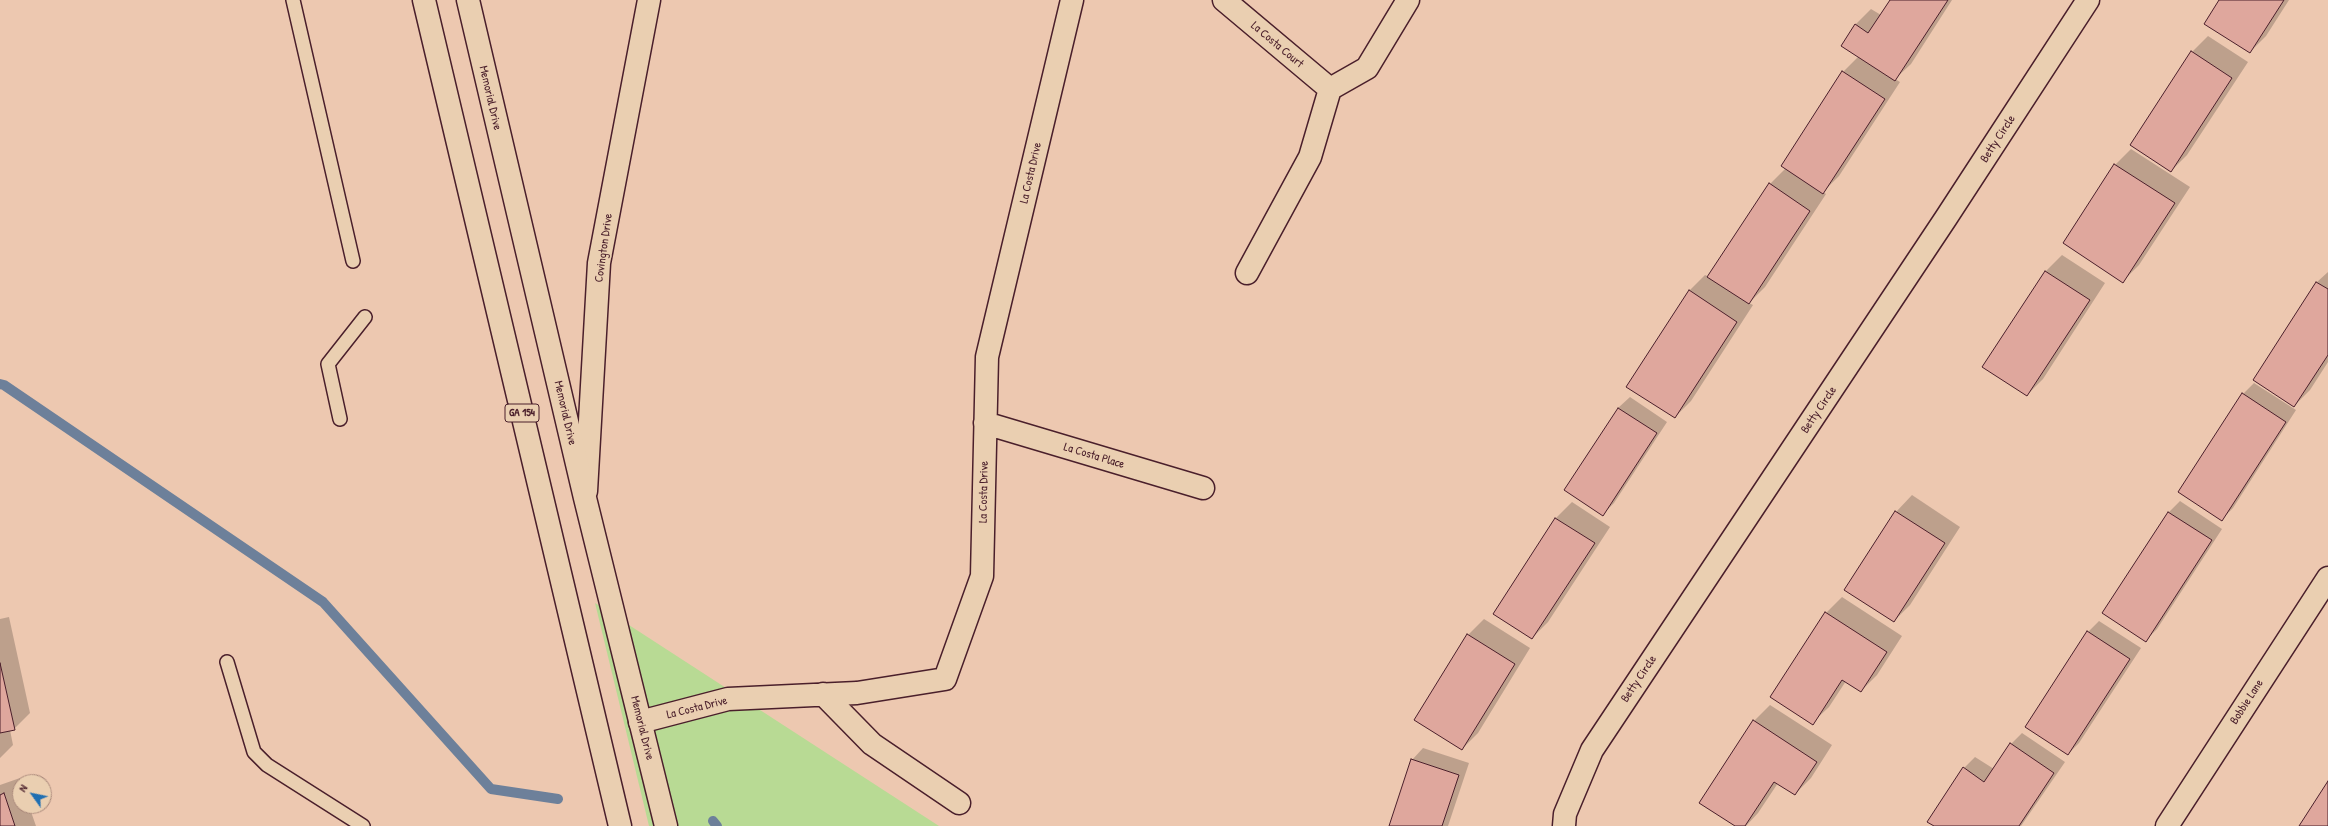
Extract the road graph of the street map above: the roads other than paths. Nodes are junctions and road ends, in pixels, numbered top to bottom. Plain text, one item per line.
1 (293, 0) edge
2 (424, 0) edge
3 (468, 0) edge
4 (648, 0) edge
5 (1072, 0) edge
6 (1224, 0) edge
7 (1408, 0) edge
8 (2088, 0) edge
9 (1330, 89) junction
10 (353, 261) dead end
11 (1247, 273) dead end
12 (366, 317) dead end
13 (340, 419) dead end
14 (985, 423) junction
15 (1203, 488) dead end
16 (585, 498) junction
17 (2328, 578) edge
18 (227, 662) dead end
19 (823, 694) junction
20 (640, 722) junction
21 (959, 803) dead end
22 (363, 826) edge
23 (620, 826) edge
24 (666, 826) edge
25 (1564, 826) edge
26 (2167, 826) edge

1 - 10 lane
2 - 23 street, GA 154
3 - 16 street, Memorial Drive
4 - 16 street, Covington Drive
5 - 14 street, La Costa Drive
6 - 9 street, La Costa Court
7 - 9 street
8 - 25 street, Betty Circle
9 - 11 street
12 - 13 lane
14 - 15 street, La Costa Place
14 - 19 street, La Costa Drive
16 - 20 street, Memorial Drive
17 - 26 street, Bobbie Lane
18 - 22 lane
19 - 20 street, La Costa Drive
19 - 21 street
20 - 24 street, Memorial Drive

